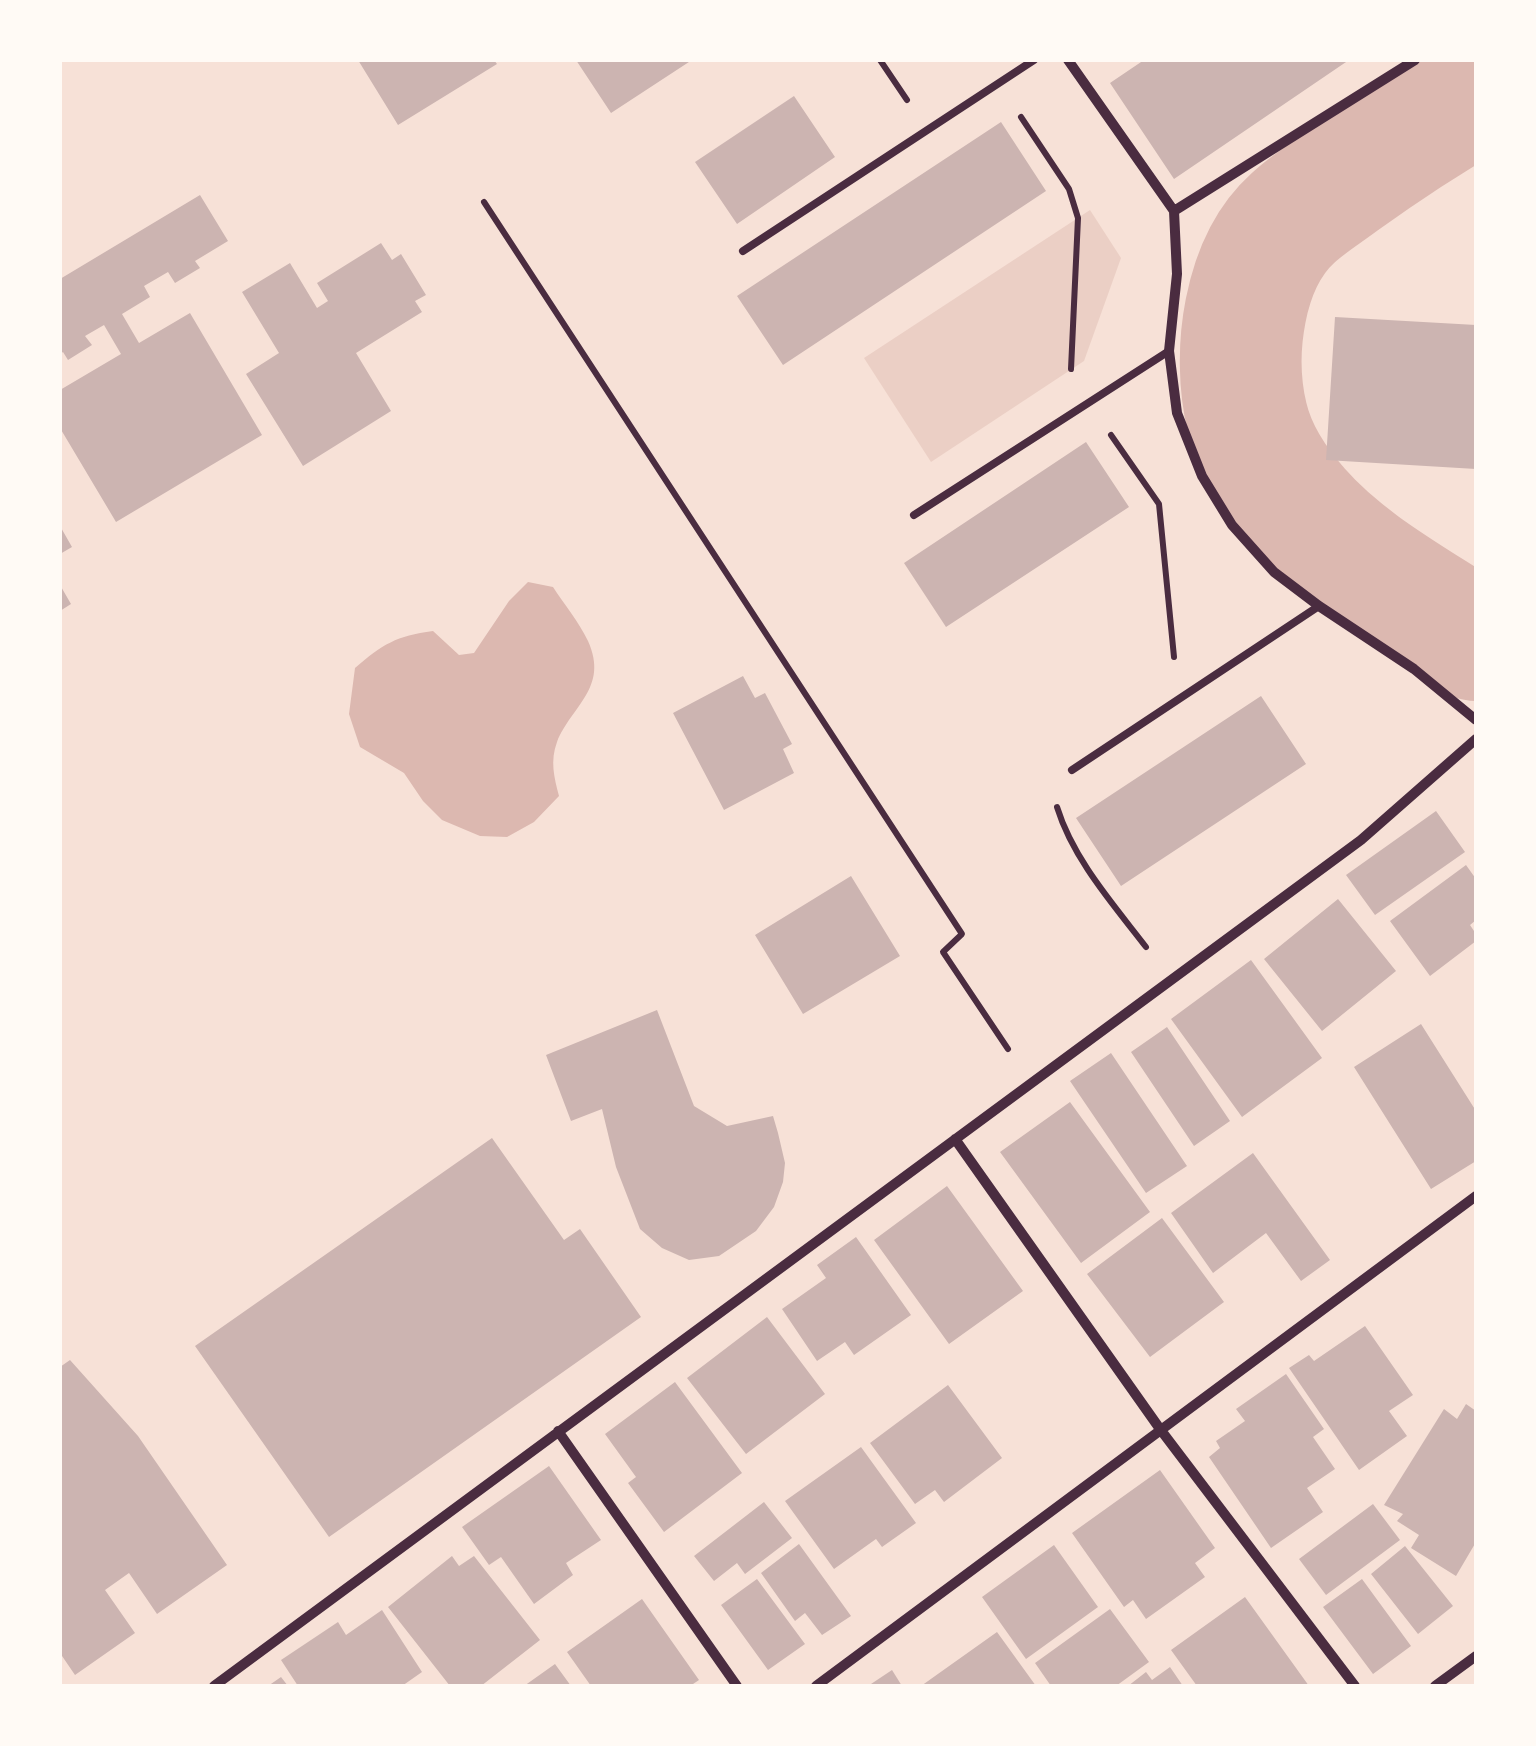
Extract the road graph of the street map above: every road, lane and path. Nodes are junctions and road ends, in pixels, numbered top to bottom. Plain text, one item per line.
1 (1034, 60) edge
2 (1068, 60) edge
3 (1416, 60) edge
4 (998, 83) junction
5 (484, 202) dead end
6 (1174, 211) junction
7 (742, 251) dead end
8 (1169, 351) junction
9 (1089, 402) junction
10 (914, 515) dead end
11 (1318, 606) junction
12 (1179, 699) junction
13 (1476, 720) edge
14 (1476, 739) edge
15 (1072, 770) joint
16 (1148, 949) dead end
17 (1031, 1083) junction
18 (955, 1139) junction
19 (1476, 1196) edge
20 (1160, 1428) junction
21 (558, 1431) junction
22 (1476, 1656) edge
23 (214, 1686) edge
24 (737, 1686) edge
25 (816, 1686) edge
26 (1355, 1686) edge
27 (1435, 1686) edge

1 - 4 lane
2 - 6 street
3 - 6 street
4 - 7 lane
4 - 9 path
5 - 17 path
6 - 8 street
8 - 9 lane
8 - 11 street
9 - 10 lane
9 - 12 path
11 - 12 lane
11 - 13 street
12 - 15 lane
14 - 17 street
15 - 16 path
17 - 18 street
18 - 20 street
18 - 21 street
19 - 20 street
20 - 25 street
20 - 26 street
21 - 23 street
21 - 24 street
22 - 27 street

